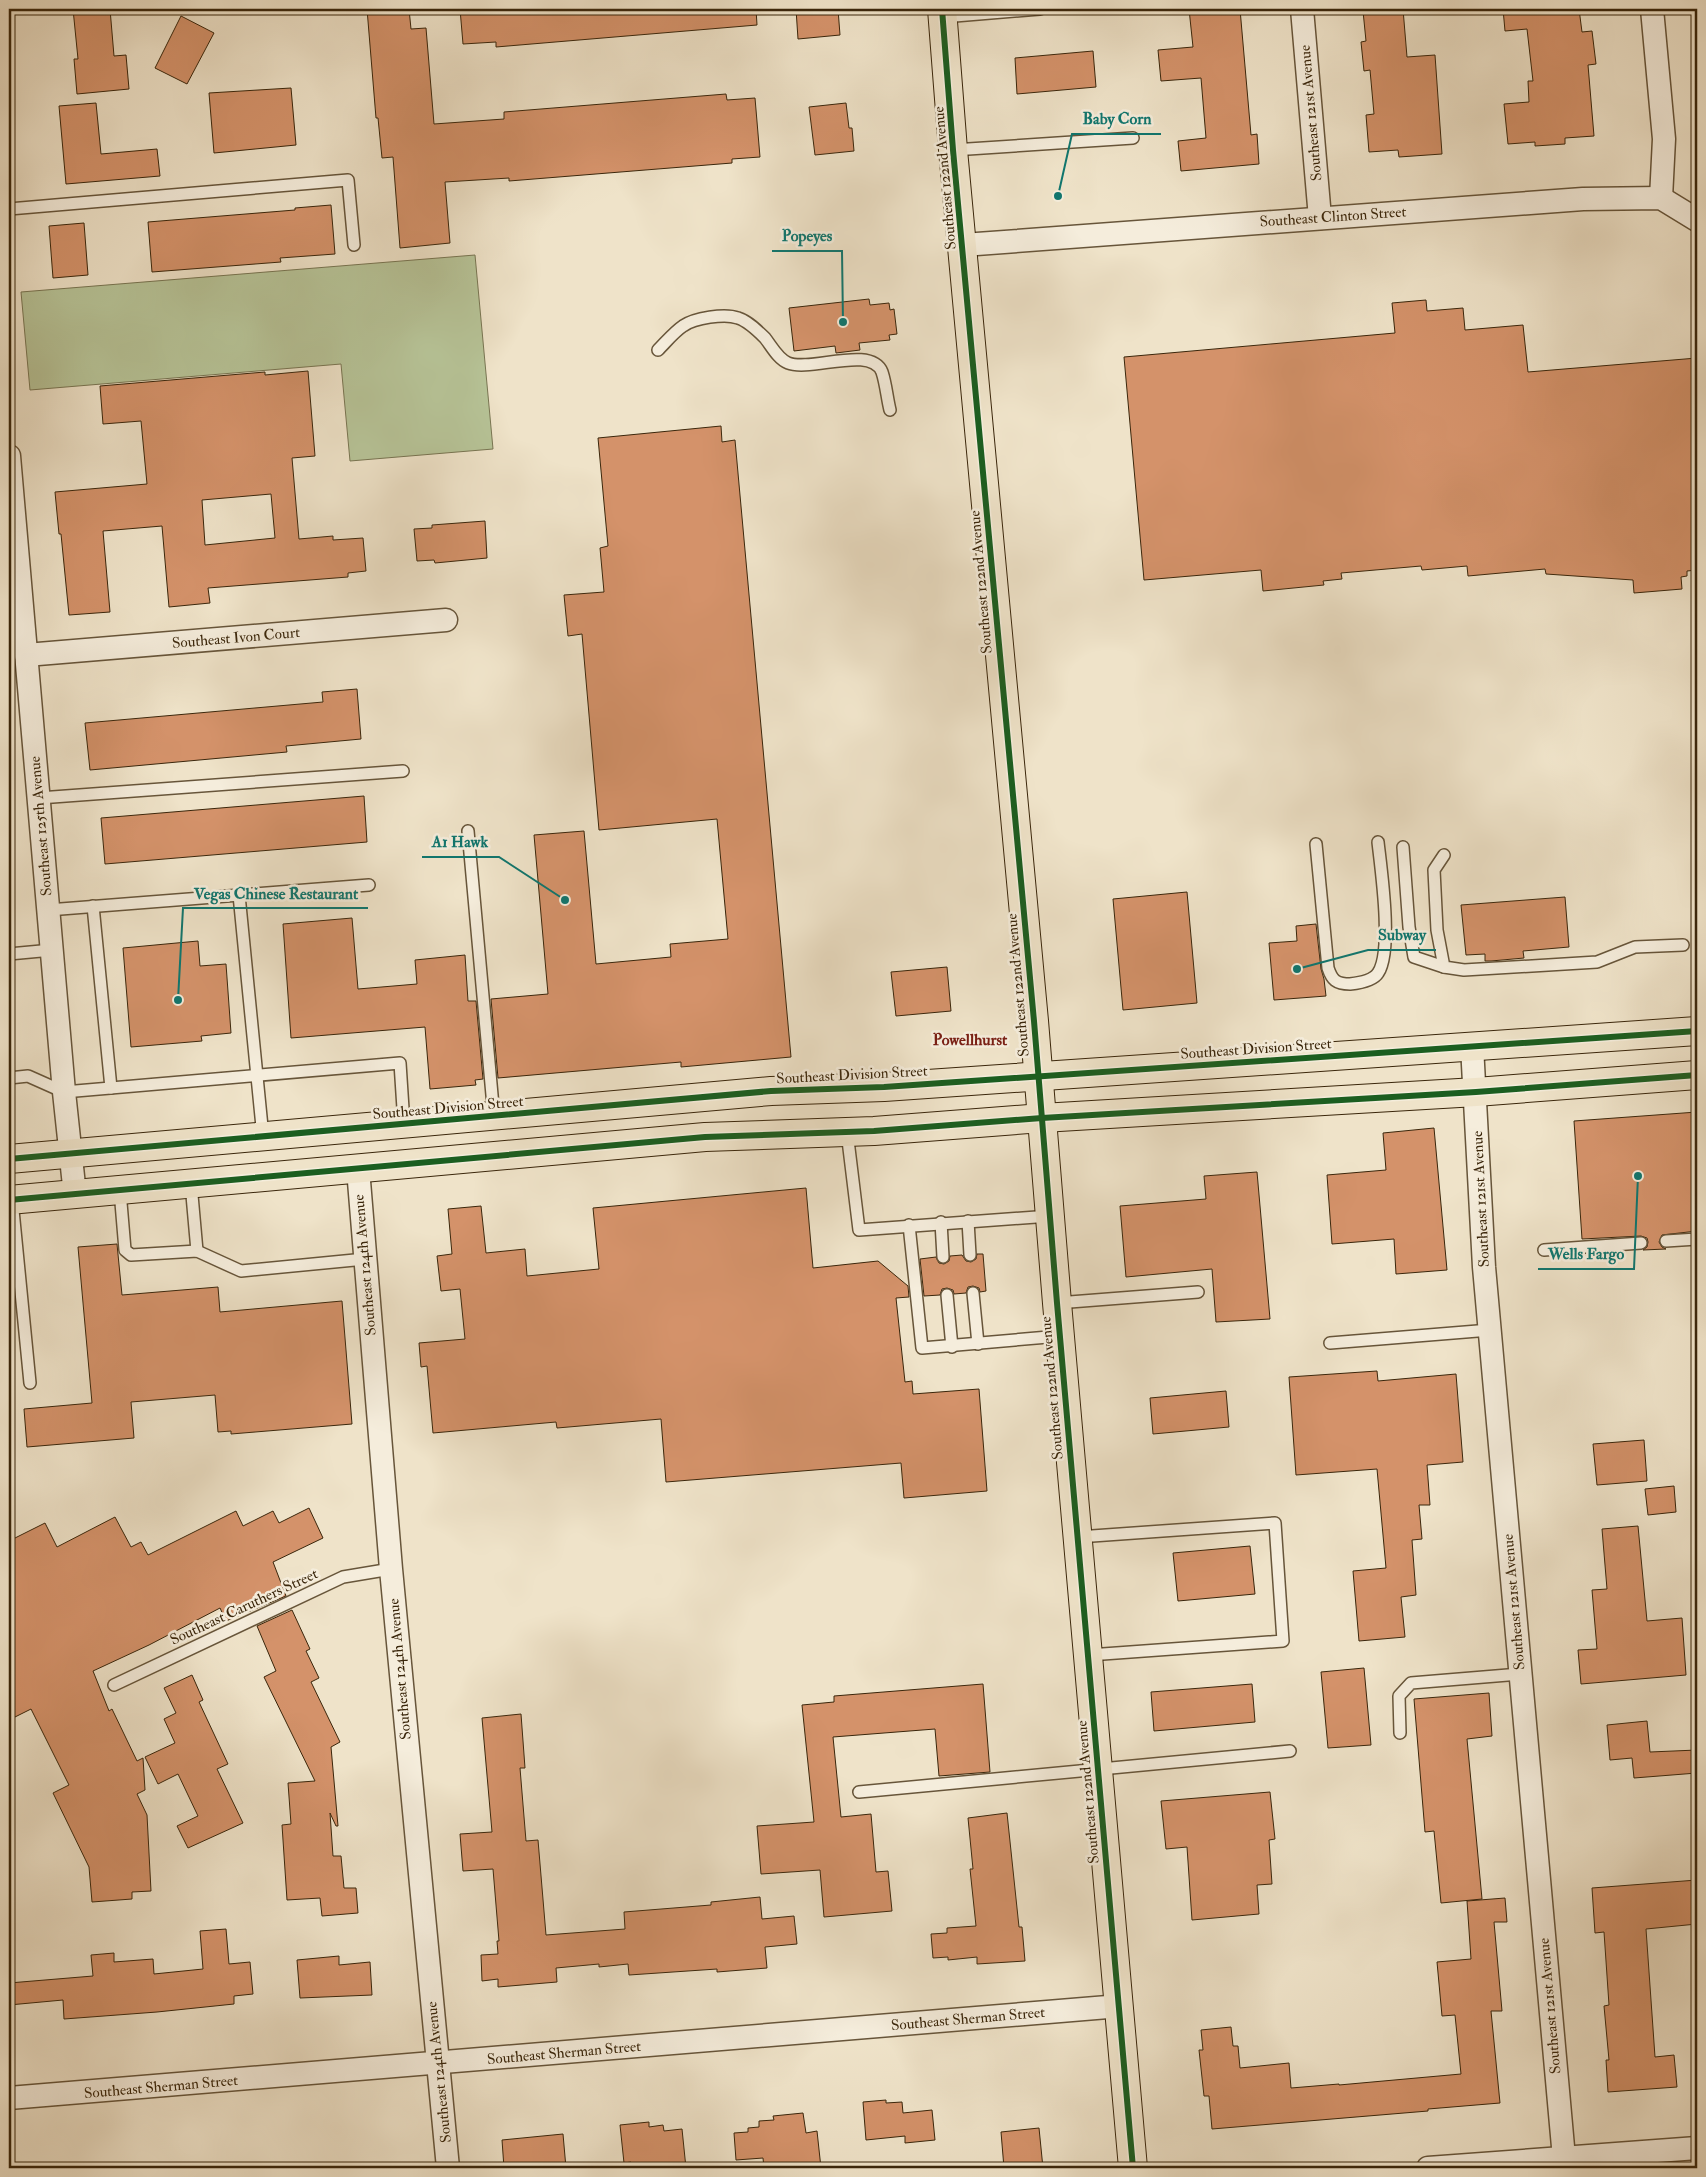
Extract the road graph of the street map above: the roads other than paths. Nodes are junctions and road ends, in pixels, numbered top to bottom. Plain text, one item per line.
1 (1040, 9) edge
2 (1302, 9) edge
3 (1652, 9) edge
4 (943, 13) edge
5 (1133, 138) dead end
6 (953, 150) junction
7 (1661, 198) junction
8 (9, 209) edge
9 (1320, 218) junction
10 (1697, 220) edge
11 (354, 245) dead end
12 (963, 245) junction
13 (658, 350) dead end
14 (890, 410) dead end
15 (9, 456) edge
16 (15, 595) edge
17 (446, 620) dead end
18 (26, 655) junction
19 (403, 771) dead end
20 (39, 798) junction
21 (468, 831) dead end
22 (1378, 842) dead end
23 (1316, 844) dead end
24 (1403, 847) dead end
25 (1444, 855) dead end
26 (369, 885) dead end
27 (239, 895) junction
28 (93, 906) junction
29 (48, 910) junction
30 (1683, 944) dead end
31 (52, 950) junction
32 (9, 954) edge
33 (1444, 967) junction
34 (1697, 1031) edge
35 (1472, 1046) junction
36 (1697, 1075) edge
37 (257, 1076) junction
38 (1039, 1076) junction
39 (9, 1078) edge
40 (111, 1088) junction
41 (64, 1092) junction
42 (1476, 1092) junction
43 (494, 1117) junction
44 (1042, 1118) junction
45 (404, 1125) junction
46 (847, 1132) junction
47 (263, 1137) junction
48 (71, 1155) junction
49 (9, 1159) edge
50 (358, 1169) junction
51 (191, 1184) junction
52 (120, 1191) junction
53 (75, 1195) junction
54 (10, 1200) edge
55 (1050, 1216) junction
56 (968, 1221) junction
57 (940, 1222) junction
58 (909, 1225) junction
59 (1697, 1239) edge
60 (1666, 1242) dead end
61 (1641, 1243) dead end
62 (1544, 1250) dead end
63 (197, 1251) junction
64 (970, 1255) dead end
65 (943, 1257) dead end
66 (365, 1258) junction
67 (973, 1292) dead end
68 (1198, 1292) dead end
69 (947, 1295) dead end
70 (1057, 1303) junction
71 (1490, 1330) junction
72 (1060, 1336) junction
73 (1330, 1343) dead end
74 (978, 1344) junction
75 (952, 1347) junction
76 (30, 1383) dead end
77 (1078, 1537) junction
78 (391, 1569) junction
79 (1089, 1654) junction
80 (1520, 1674) junction
81 (114, 1684) dead end
82 (1400, 1733) dead end
83 (1290, 1751) dead end
84 (1099, 1768) junction
85 (859, 1792) dead end
86 (1120, 2006) junction
87 (438, 2063) junction
88 (9, 2098) edge
89 (1697, 2148) edge
90 (1564, 2158) junction
91 (448, 2168) edge
92 (1133, 2168) edge
93 (1428, 2168) edge

1 - 4 lane
2 - 9 street, Southeast 121st Avenue
3 - 7 street
4 - 6 main road, Southeast 122nd Avenue
5 - 6 lane
6 - 12 main road, Southeast 122nd Avenue
7 - 9 street, Southeast Clinton Street
7 - 10 street
8 - 11 lane
9 - 12 street, Southeast Clinton Street
12 - 38 main road, Southeast 122nd Avenue
13 - 14 lane
15 - 16 street, Southeast 125th Avenue
16 - 18 street, Southeast 125th Avenue
17 - 18 street, Southeast Ivon Court
18 - 20 street, Southeast 125th Avenue
19 - 20 lane
20 - 29 street, Southeast 125th Avenue
21 - 43 lane
22 - 23 lane
24 - 33 lane
25 - 33 lane
26 - 27 lane
27 - 28 lane
27 - 37 lane
28 - 29 lane
28 - 40 lane
29 - 31 street, Southeast 125th Avenue
30 - 33 lane
31 - 32 lane
31 - 41 street, Southeast 125th Avenue
34 - 35 main road, Southeast Division Street
35 - 38 main road, Southeast Division Street
35 - 42 street, Southeast 121st Avenue
36 - 42 main road
37 - 40 lane
37 - 45 lane
37 - 47 lane
38 - 43 main road, Southeast Division Street
38 - 44 main road, Southeast 122nd Avenue
39 - 41 lane
40 - 41 lane
41 - 48 street, Southeast 125th Avenue
42 - 44 main road
42 - 71 street, Southeast 121st Avenue
43 - 45 main road, Southeast Division Street
44 - 46 main road
44 - 55 main road, Southeast 122nd Avenue
45 - 47 main road, Southeast Division Street
45 - 50 main road
46 - 50 main road
46 - 58 lane
47 - 48 main road, Southeast Division Street
48 - 49 main road, Southeast Division Street
48 - 53 street, Southeast 125th Avenue
50 - 51 main road
50 - 66 street, Southeast 124th Avenue
51 - 52 main road
51 - 63 lane
52 - 53 main road
52 - 63 lane
53 - 54 main road
54 - 76 lane
55 - 56 lane
55 - 70 main road, Southeast 122nd Avenue
56 - 57 lane
56 - 64 lane
57 - 58 lane
57 - 65 lane
58 - 75 lane
59 - 60 lane
61 - 62 lane
63 - 66 lane
66 - 78 street, Southeast 124th Avenue
67 - 74 lane
68 - 70 lane
69 - 75 lane
70 - 72 main road, Southeast 122nd Avenue
71 - 73 lane
71 - 80 street, Southeast 121st Avenue
72 - 74 lane
72 - 77 main road, Southeast 122nd Avenue
74 - 75 lane
77 - 79 main road, Southeast 122nd Avenue
77 - 79 lane
78 - 81 lane, Southeast Caruthers Street
78 - 87 street, Southeast 124th Avenue
79 - 84 main road, Southeast 122nd Avenue
80 - 82 lane
80 - 90 street, Southeast 121st Avenue
83 - 84 lane
84 - 85 lane
84 - 86 main road, Southeast 122nd Avenue
86 - 87 street, Southeast Sherman Street
86 - 92 main road, Southeast 122nd Avenue
87 - 88 street, Southeast Sherman Street
87 - 91 street, Southeast 124th Avenue
89 - 90 street
90 - 93 street

